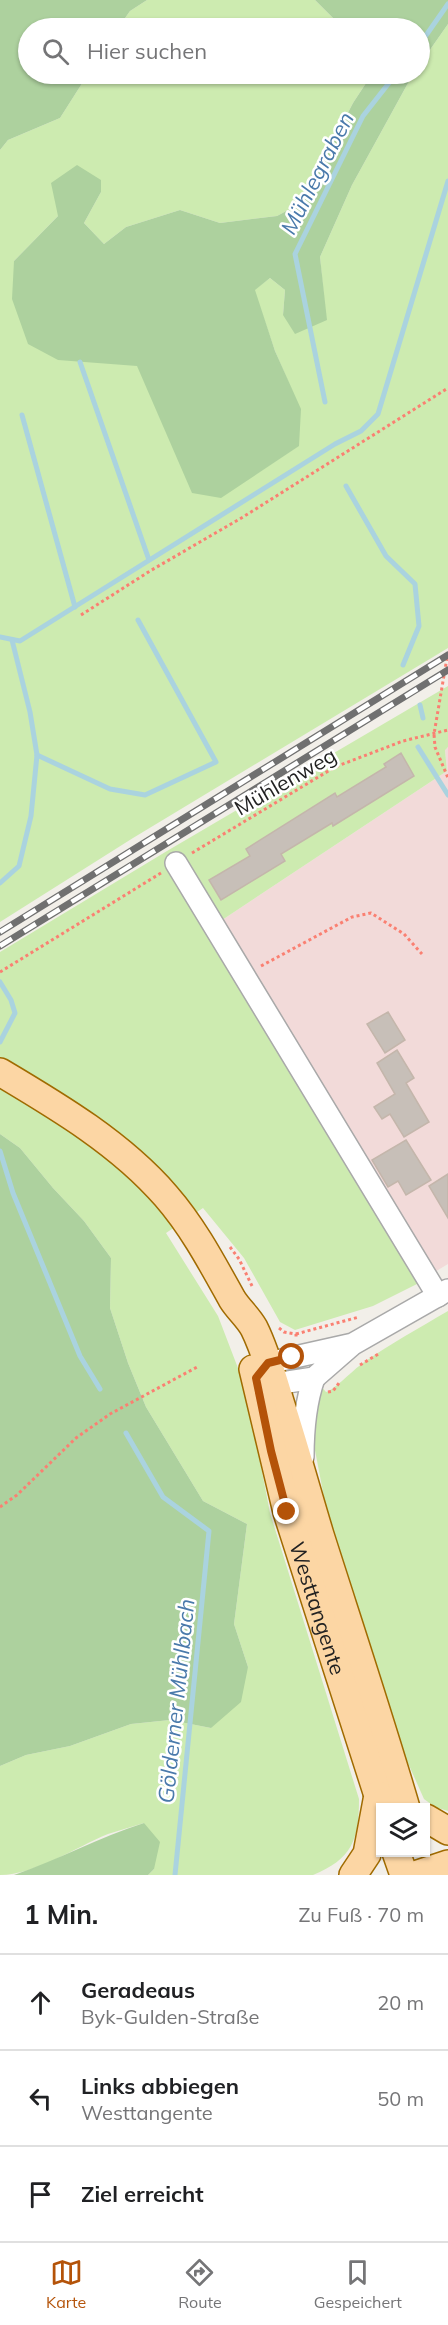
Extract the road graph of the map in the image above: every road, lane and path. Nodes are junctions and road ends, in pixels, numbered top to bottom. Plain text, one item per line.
1 (448, 388) edge
2 (81, 615) dead end
3 (448, 652) edge
4 (448, 730) edge
5 (434, 734) junction
6 (448, 778) edge
7 (168, 868) junction
8 (422, 954) dead end
9 (2, 972) edge
10 (244, 975) junction
11 (0, 1072) edge
12 (226, 1243) dead end
13 (443, 1293) edge
14 (245, 1299) junction
15 (364, 1316) dead end
16 (275, 1324) dead end
17 (353, 1344) junction
18 (298, 1345) junction
19 (382, 1351) dead end
20 (199, 1365) dead end
21 (353, 1371) dead end
22 (266, 1375) junction
23 (314, 1378) junction
24 (342, 1379) dead end
25 (303, 1473) junction
26 (0, 1507) edge
27 (396, 1803) edge
28 (430, 1820) edge
29 (448, 1831) edge
30 (376, 1838) edge
31 (404, 1857) edge
32 (423, 1869) edge
33 (353, 1875) edge

1 - 2 path
3 - 5 path
4 - 5 path, Mühlenweg
5 - 6 path
5 - 7 path, Mühlenweg
7 - 9 path, Mühlenweg
7 - 10 street
8 - 10 path
10 - 13 street
11 - 14 main road, Westtangente
12 - 14 path
13 - 17 street
14 - 22 main road, Westtangente
15 - 18 path
16 - 18 path
17 - 18 street
17 - 23 street
18 - 22 street
19 - 21 path
20 - 26 path
22 - 23 street
22 - 25 main road, Westtangente
22 - 27 main road, Westtangente
23 - 24 path
23 - 25 street
25 - 27 main road, Westtangente
28 - 29 main road
30 - 33 main road
31 - 32 main road

